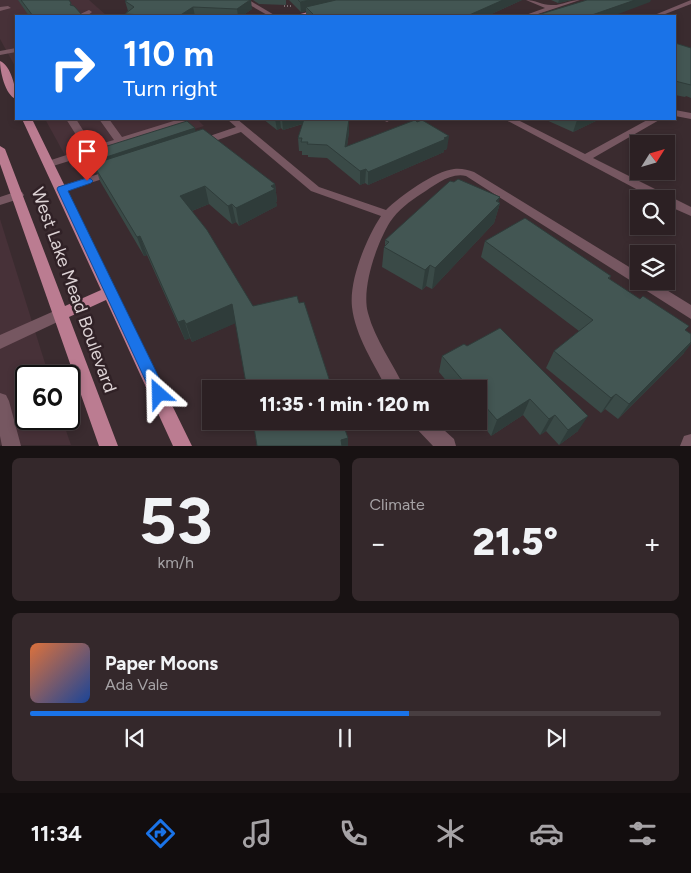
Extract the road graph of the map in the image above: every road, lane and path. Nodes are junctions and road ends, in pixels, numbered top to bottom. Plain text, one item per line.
1 (244, 0) edge
2 (529, 0) edge
3 (577, 0) edge
4 (691, 2) edge
5 (256, 4) edge
6 (334, 7) edge
7 (680, 7) junction
8 (8, 8) dead end
9 (552, 8) junction
10 (0, 9) edge
11 (691, 10) edge
12 (89, 12) dead end
13 (81, 15) edge
14 (271, 15) edge
15 (279, 15) edge
16 (300, 15) edge
17 (529, 15) edge
18 (658, 15) edge
19 (15, 50) edge
20 (0, 53) edge
21 (0, 63) edge
22 (14, 84) edge
23 (0, 87) edge
24 (676, 113) edge
25 (691, 116) edge
26 (29, 120) edge
27 (72, 120) edge
28 (105, 120) edge
29 (186, 120) edge
30 (233, 120) edge
31 (511, 120) edge
32 (654, 120) edge
33 (243, 128) junction
34 (120, 142) junction
35 (188, 147) edge
36 (0, 149) edge
37 (91, 151) junction
38 (585, 158) junction
39 (50, 164) junction
40 (124, 168) edge
41 (62, 189) junction
42 (647, 190) edge
43 (18, 195) junction
44 (0, 201) edge
45 (675, 204) edge
46 (691, 212) edge
47 (389, 215) junction
48 (630, 275) edge
49 (654, 290) edge
50 (111, 292) junction
51 (691, 313) edge
52 (61, 314) junction
53 (0, 342) edge
54 (391, 380) edge
55 (0, 401) edge
56 (430, 430) edge
57 (12, 446) edge
58 (109, 446) edge
59 (184, 446) edge
60 (447, 446) edge

1 - 5 street
2 - 9 street
3 - 9 street
4 - 7 street
5 - 14 street
5 - 15 street
6 - 16 main road
7 - 11 street
7 - 18 street
8 - 10 street
9 - 17 street
12 - 13 street
19 - 20 street
21 - 22 main road
22 - 23 main road
24 - 25 street
26 - 39 main road, West Lake Mead Boulevard
27 - 37 street
28 - 34 street
29 - 34 street
30 - 33 street
31 - 38 street
32 - 38 street
33 - 35 street
33 - 47 street
34 - 37 street
36 - 43 main road, West Lake Mead Boulevard
37 - 39 street
38 - 42 street
39 - 41 main road, West Lake Mead Boulevard
40 - 41 street
41 - 50 main road, West Lake Mead Boulevard
43 - 44 street
43 - 52 main road, West Lake Mead Boulevard
45 - 46 street
47 - 48 street
47 - 54 street
49 - 51 street
50 - 52 main road
50 - 59 main road, West Lake Mead Boulevard
52 - 53 street
52 - 58 main road, West Lake Mead Boulevard
55 - 57 street
56 - 60 street

